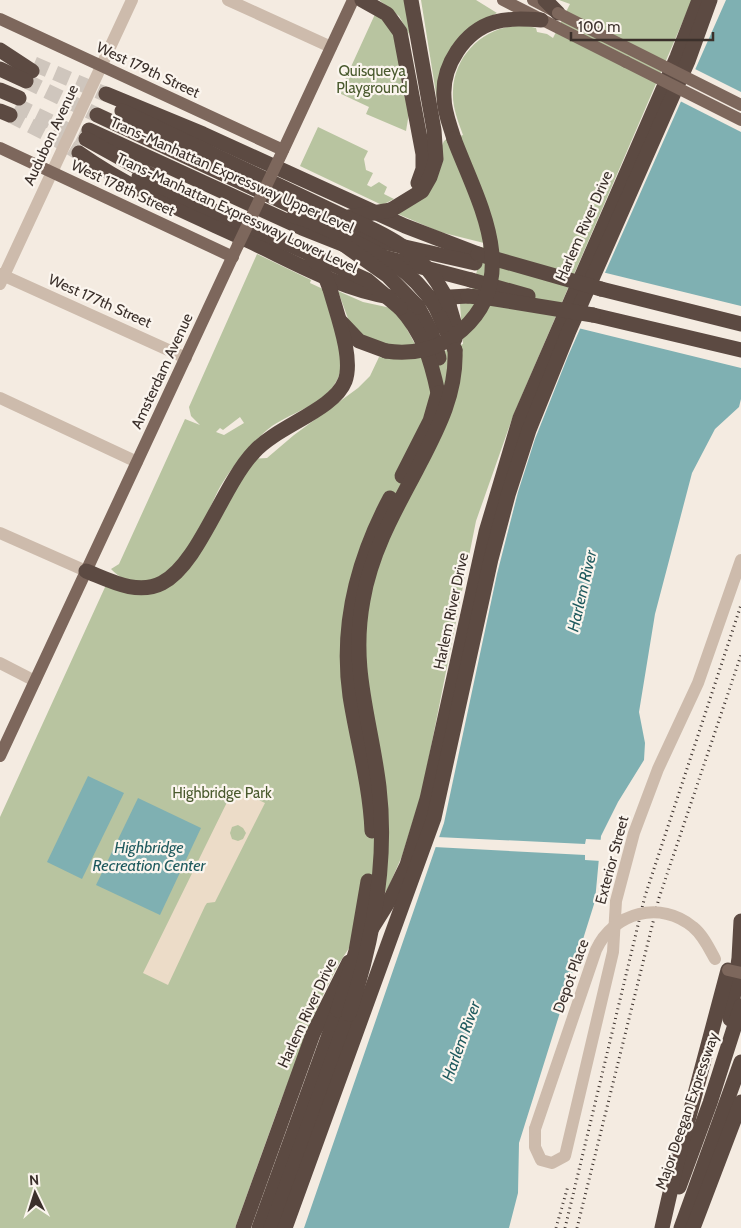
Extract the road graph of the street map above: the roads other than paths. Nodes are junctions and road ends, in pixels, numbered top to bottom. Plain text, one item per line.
1 (132, 0) edge
2 (228, 0) edge
3 (353, 0) edge
4 (362, 0) edge
5 (411, 0) edge
6 (503, 0) edge
7 (533, 0) edge
8 (545, 0) edge
9 (699, 0) edge
10 (710, 0) edge
11 (0, 19) edge
12 (550, 19) junction
13 (331, 48) junction
14 (0, 49) edge
15 (102, 66) junction
16 (0, 69) edge
17 (0, 90) edge
18 (0, 98) edge
19 (102, 104) junction
20 (741, 106) edge
21 (11, 107) edge
22 (741, 120) edge
23 (84, 143) junction
24 (0, 148) edge
25 (281, 155) junction
26 (52, 173) junction
27 (260, 200) junction
28 (397, 207) junction
29 (294, 216) junction
30 (347, 218) junction
31 (236, 251) junction
32 (308, 253) junction
33 (477, 258) junction
34 (1, 278) edge
35 (442, 305) junction
36 (593, 315) junction
37 (338, 318) junction
38 (741, 324) edge
39 (741, 350) edge
40 (434, 355) junction
41 (186, 358) junction
42 (0, 398) edge
43 (137, 462) junction
44 (0, 533) edge
45 (741, 560) edge
46 (86, 571) junction
47 (0, 664) edge
48 (35, 681) junction
49 (0, 756) edge
50 (741, 921) edge
51 (734, 972) edge
52 (741, 1006) edge
53 (343, 1012) junction
54 (741, 1062) edge
55 (721, 1069) junction
56 (741, 1102) edge
57 (541, 1160) joint
58 (243, 1228) edge
59 (259, 1228) edge
60 (271, 1228) edge
61 (285, 1228) edge
62 (663, 1228) edge
63 (681, 1228) edge
64 (693, 1228) edge

1 - 15 street, Audubon Avenue
2 - 13 street
3 - 13 main road, Amsterdam Avenue
4 - 28 highway
5 - 28 highway
6 - 12 main road
7 - 12 main road
8 - 12 highway
9 - 58 highway, Harlem River Drive
10 - 61 highway, Harlem River Drive
11 - 15 main road, West 179th Street
12 - 20 main road, bridge
12 - 22 main road, bridge
12 - 37 highway, bridge
13 - 25 main road, Amsterdam Avenue
14 - 16 highway
15 - 25 main road, West 179th Street
15 - 26 street, Audubon Avenue
17 - 21 highway
18 - 21 highway
19 - 30 highway
19 - 33 highway
19 - 33 highway, Trans-Manhattan Expressway Upper Level
23 - 32 highway
23 - 36 highway, Trans-Manhattan Expressway Upper Level, bridge
23 - 36 highway, Trans-Manhattan Expressway Lower Level, bridge
24 - 26 main road, West 178th Street
25 - 27 main road, Amsterdam Avenue, bridge
26 - 31 main road, West 178th Street
26 - 34 street, Audubon Avenue
27 - 29 highway
27 - 31 main road, Amsterdam Avenue, bridge
28 - 30 highway, bridge
29 - 35 highway, bridge
29 - 40 highway, bridge
30 - 35 highway, bridge
31 - 41 main road, Amsterdam Avenue
32 - 37 highway, bridge
32 - 40 highway, bridge
33 - 38 highway, bridge
34 - 41 street, West 177th Street
35 - 53 highway, bridge
36 - 39 highway
37 - 46 highway
40 - 53 highway, bridge
41 - 43 main road, Amsterdam Avenue
42 - 43 street
43 - 46 main road, Amsterdam Avenue
44 - 46 street
45 - 57 street, Exterior Street
46 - 48 main road, Amsterdam Avenue
47 - 48 street
48 - 49 main road, Amsterdam Avenue
50 - 55 highway
51 - 57 street, Depot Place, bridge
51 - 62 highway
52 - 55 highway, Major Deegan Expressway
53 - 59 highway
53 - 60 highway
54 - 63 highway
55 - 62 highway, Major Deegan Expressway
56 - 64 highway

